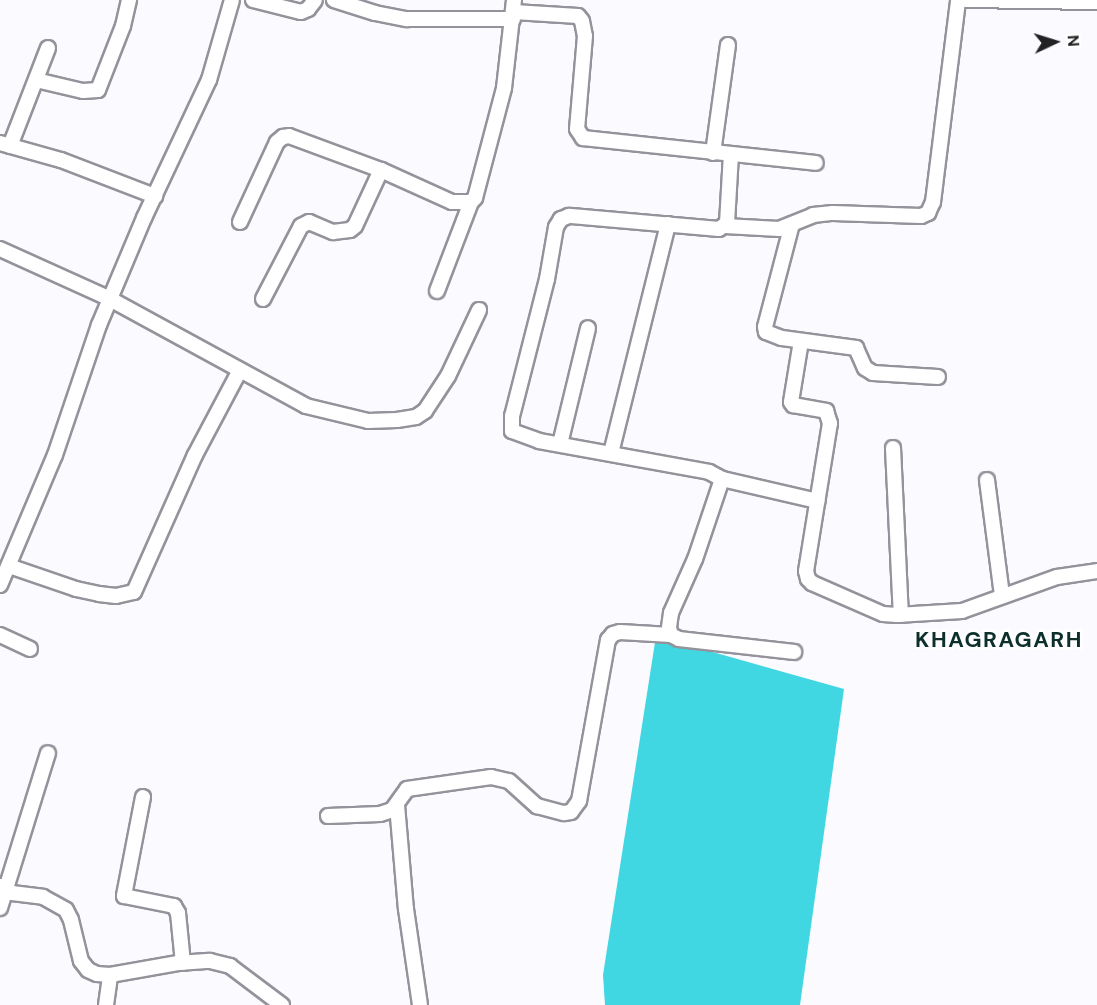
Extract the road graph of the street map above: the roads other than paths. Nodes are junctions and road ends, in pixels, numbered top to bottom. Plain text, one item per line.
1 (129, 0) edge
2 (232, 0) edge
3 (253, 0) edge
4 (315, 0) edge
5 (334, 0) edge
6 (958, 0) edge
7 (966, 0) edge
8 (1097, 2) edge
9 (514, 10) edge
10 (728, 45) dead end
11 (48, 48) dead end
12 (36, 80) junction
13 (5, 145) edge
14 (713, 153) junction
15 (731, 154) junction
16 (816, 163) dead end
17 (381, 170) junction
18 (154, 196) junction
19 (471, 202) junction
20 (240, 222) dead end
21 (668, 224) junction
22 (792, 224) junction
23 (725, 226) junction
24 (0, 249) edge
25 (437, 291) dead end
26 (110, 299) junction
27 (263, 299) dead end
28 (479, 310) dead end
29 (588, 328) dead end
30 (801, 341) junction
31 (240, 370) junction
32 (938, 377) dead end
33 (560, 444) junction
34 (893, 448) dead end
35 (611, 453) junction
36 (722, 479) junction
37 (987, 480) dead end
38 (817, 501) junction
39 (9, 566) junction
40 (1097, 571) edge
41 (0, 585) edge
42 (1002, 596) junction
43 (901, 615) junction
44 (0, 635) edge
45 (671, 635) junction
46 (30, 649) dead end
47 (794, 652) dead end
48 (48, 753) dead end
49 (143, 797) dead end
50 (397, 805) junction
51 (328, 816) dead end
52 (2, 887) edge
53 (0, 908) edge
54 (183, 963) junction
55 (110, 975) junction
56 (106, 1005) edge
57 (282, 1005) edge
58 (420, 1005) edge

1 - 12 street
2 - 18 street
3 - 4 street
5 - 9 street
6 - 22 street
7 - 8 street
9 - 14 street
9 - 19 street
10 - 14 street
11 - 12 street
12 - 13 street
13 - 18 street
14 - 15 street
15 - 16 street
15 - 23 street
17 - 19 street
17 - 20 street
17 - 27 street
18 - 26 street
19 - 25 street
21 - 23 street
21 - 33 street
21 - 35 street
22 - 23 street
22 - 30 street
24 - 26 street
26 - 31 street
26 - 39 street
28 - 31 street
29 - 33 street
30 - 32 street
30 - 38 street
31 - 39 street
33 - 35 street
34 - 43 street
35 - 36 street
36 - 38 street
36 - 45 street
37 - 42 street
38 - 43 street
39 - 41 street
40 - 42 street
42 - 43 street
44 - 46 street
45 - 47 street
45 - 50 street
48 - 52 street
49 - 54 street
50 - 51 street
50 - 58 street
52 - 53 street
52 - 55 street
54 - 55 street
54 - 57 street
55 - 56 street

